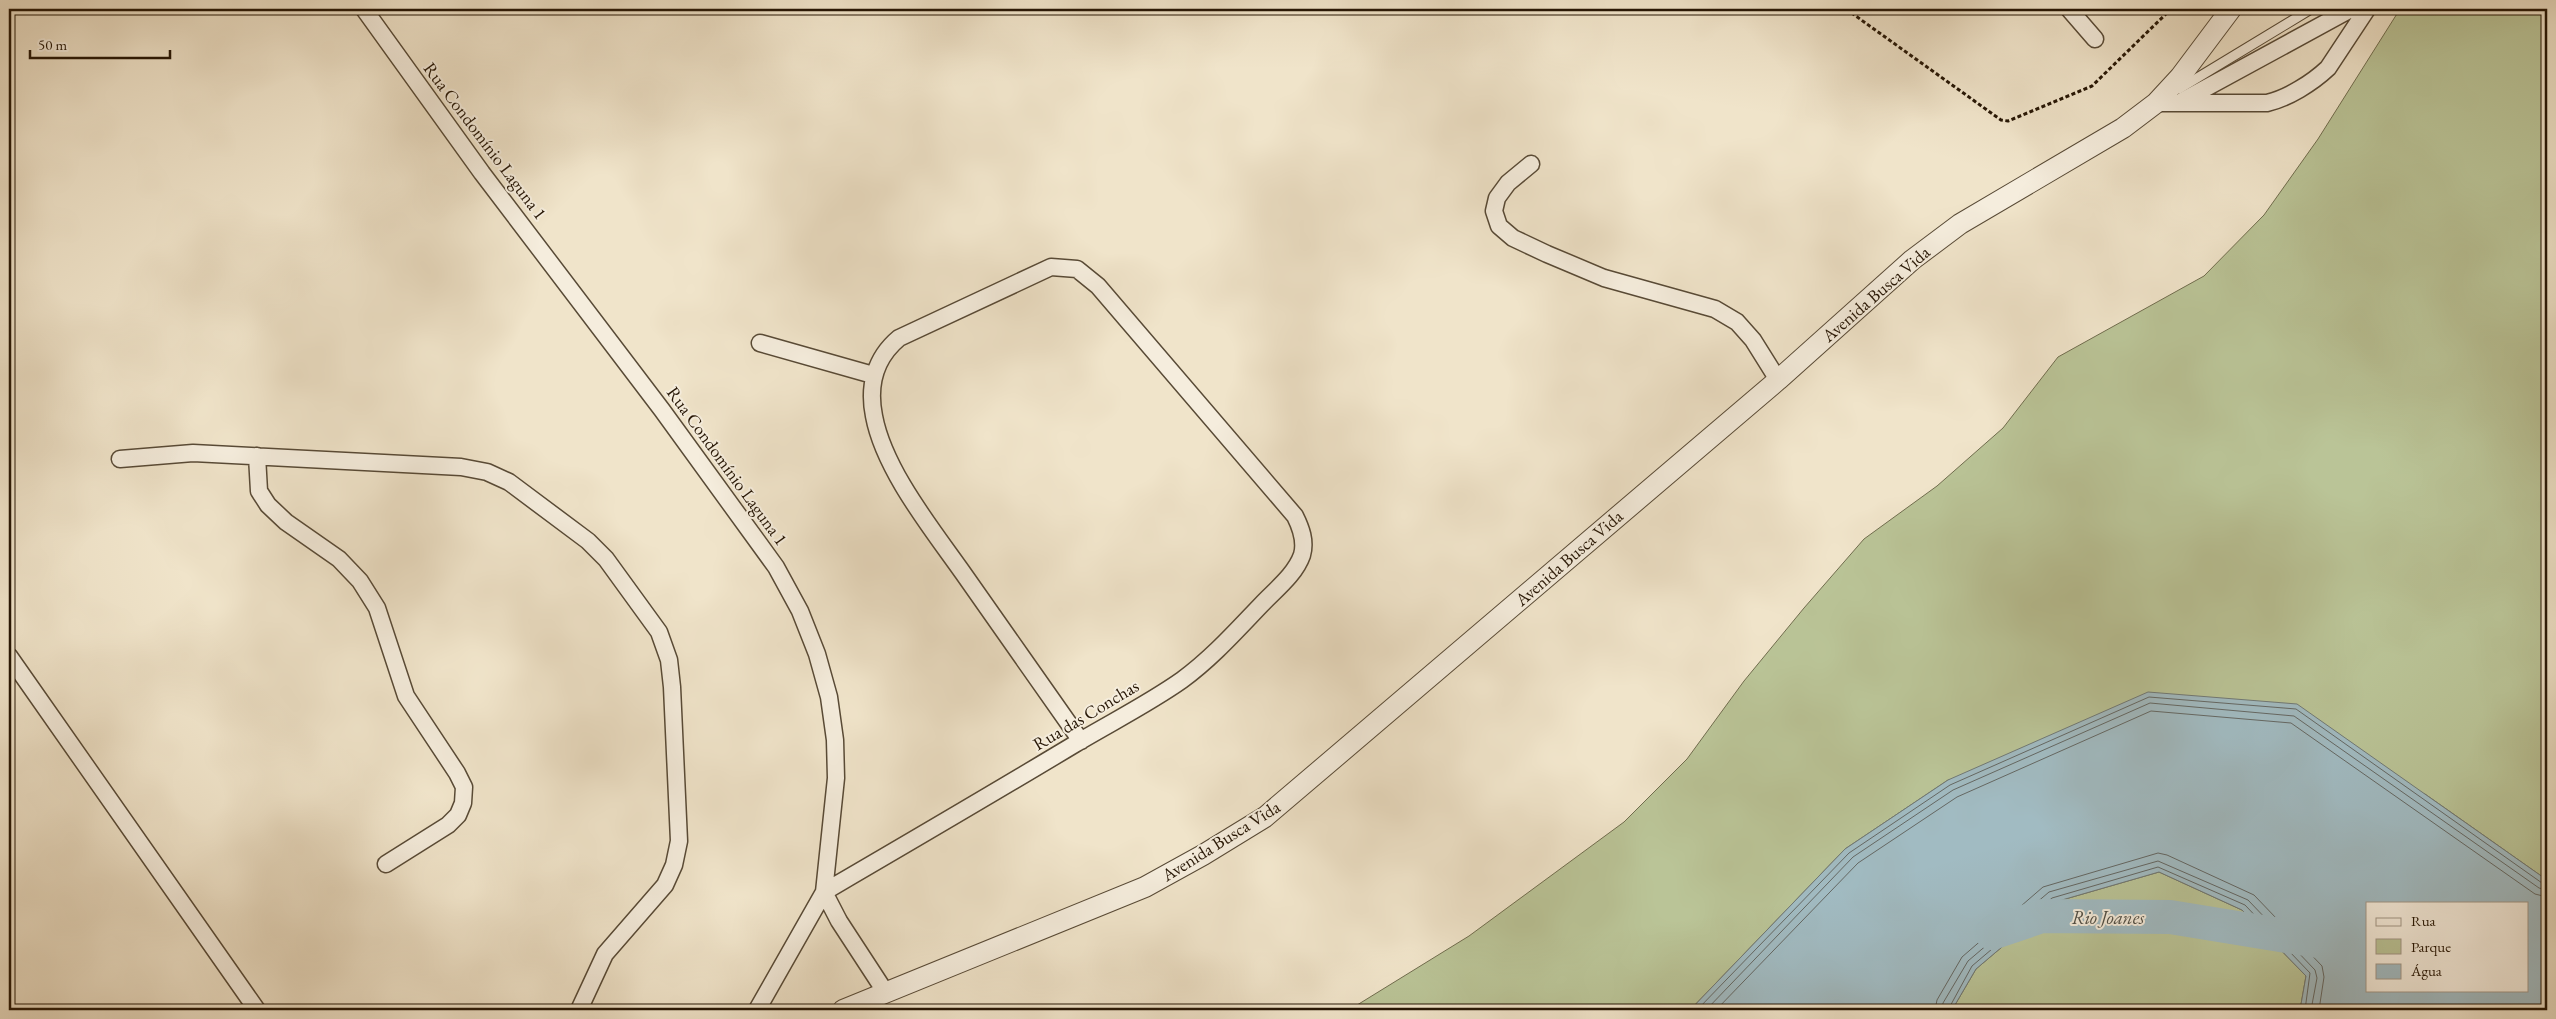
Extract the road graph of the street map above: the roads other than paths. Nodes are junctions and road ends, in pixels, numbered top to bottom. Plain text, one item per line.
1 (364, 9) edge
2 (2070, 9) edge
3 (2231, 9) edge
4 (2311, 9) edge
5 (2351, 9) edge
6 (2367, 9) edge
7 (2095, 39) dead end
8 (2179, 102) junction
9 (2156, 103) junction
10 (1531, 164) dead end
11 (760, 343) dead end
12 (873, 375) junction
13 (1778, 380) junction
14 (257, 456) junction
15 (120, 459) dead end
16 (9, 656) edge
17 (1081, 741) junction
18 (386, 864) dead end
19 (824, 892) junction
20 (886, 993) junction
21 (257, 1010) edge
22 (579, 1010) edge
23 (757, 1010) edge
24 (843, 1010) edge

1 - 19 street, Rua Condomínio Laguna 1
2 - 7 street
3 - 9 street, Avenida Busca Vida
4 - 9 lane
5 - 8 street
6 - 8 street
8 - 9 street
9 - 13 street, Avenida Busca Vida
10 - 13 street
11 - 12 street
12 - 17 street
12 - 17 street, Rua das Conchas
13 - 20 street, Avenida Busca Vida
14 - 15 street
14 - 18 street
14 - 22 street
16 - 21 street
17 - 19 street, Rua das Conchas
19 - 20 street
19 - 23 street, Rua Condomínio Laguna 1
20 - 24 street, Avenida Busca Vida

